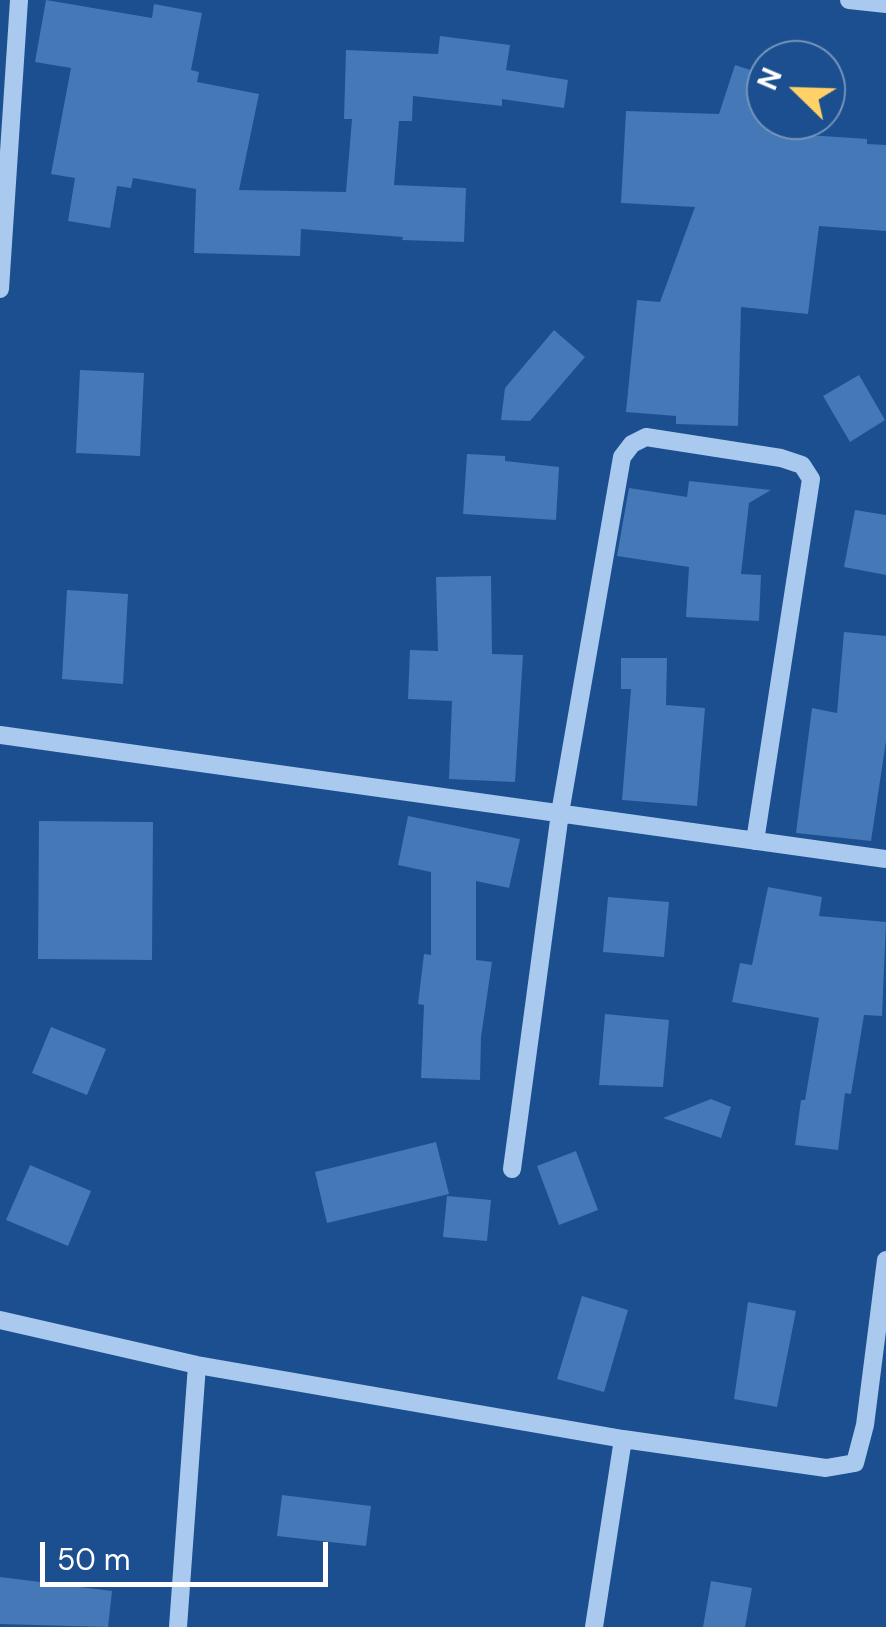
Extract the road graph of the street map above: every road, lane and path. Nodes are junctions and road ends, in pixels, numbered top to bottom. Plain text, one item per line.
1 (19, 0) edge
2 (849, 0) edge
3 (886, 4) edge
4 (0, 279) edge
5 (0, 289) edge
6 (0, 736) edge
7 (560, 813) junction
8 (756, 841) junction
9 (886, 859) edge
10 (512, 1169) dead end
11 (886, 1260) edge
12 (0, 1320) edge
13 (197, 1365) junction
14 (623, 1439) junction
15 (178, 1627) edge
16 (594, 1627) edge

1 - 4 street
2 - 3 street
4 - 5 street
6 - 7 street
7 - 8 street
7 - 8 street
7 - 10 street
8 - 9 street
11 - 14 street
12 - 13 street
13 - 14 street
13 - 15 street
14 - 16 street

